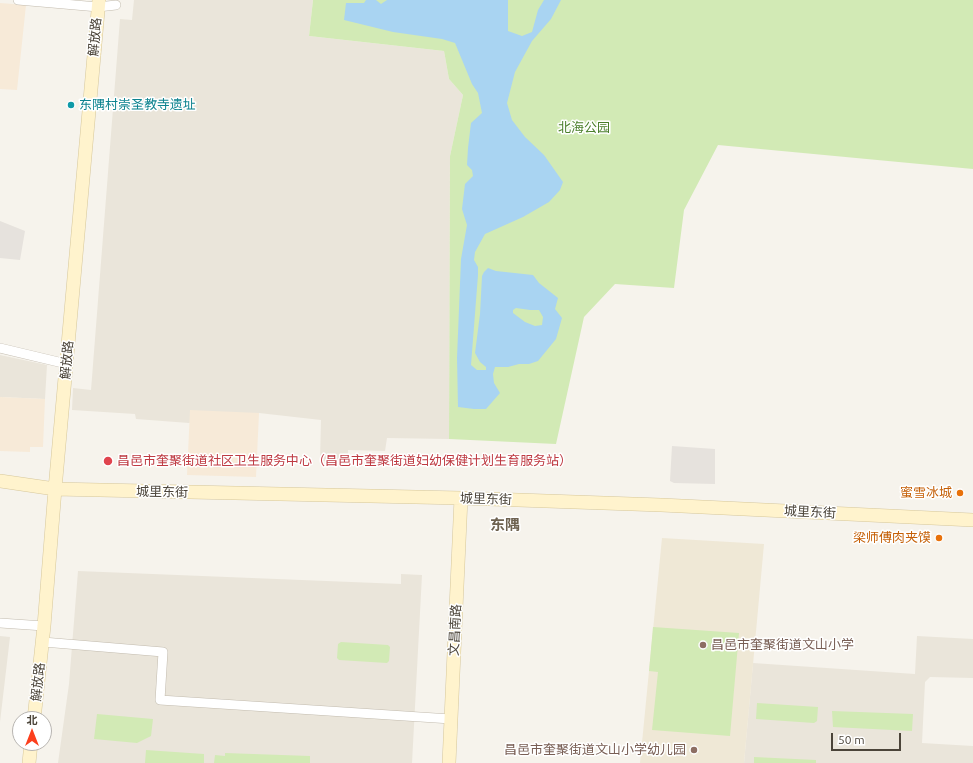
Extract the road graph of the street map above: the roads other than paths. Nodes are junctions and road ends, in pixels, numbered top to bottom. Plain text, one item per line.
1 (18, 0) edge
2 (98, 3) edge
3 (116, 6) dead end
4 (0, 348) edge
5 (66, 364) junction
6 (0, 481) edge
7 (55, 489) junction
8 (461, 498) junction
9 (973, 520) edge
10 (0, 623) edge
11 (44, 626) junction
12 (43, 642) junction
13 (35, 711) edge
14 (451, 719) junction
15 (30, 751) edge
16 (29, 763) edge
17 (449, 763) edge

1 - 2 street
2 - 3 street
2 - 5 street, 解放路
4 - 5 street
5 - 7 street, 解放路
6 - 7 street, 城里东街
7 - 8 street, 城里东街
7 - 11 street, 解放路
8 - 9 street, 城里东街
8 - 14 street, 文昌南路
10 - 11 street
11 - 12 street, 解放路
12 - 13 street, 解放路
12 - 14 street
14 - 17 street, 文昌南路
15 - 16 street

